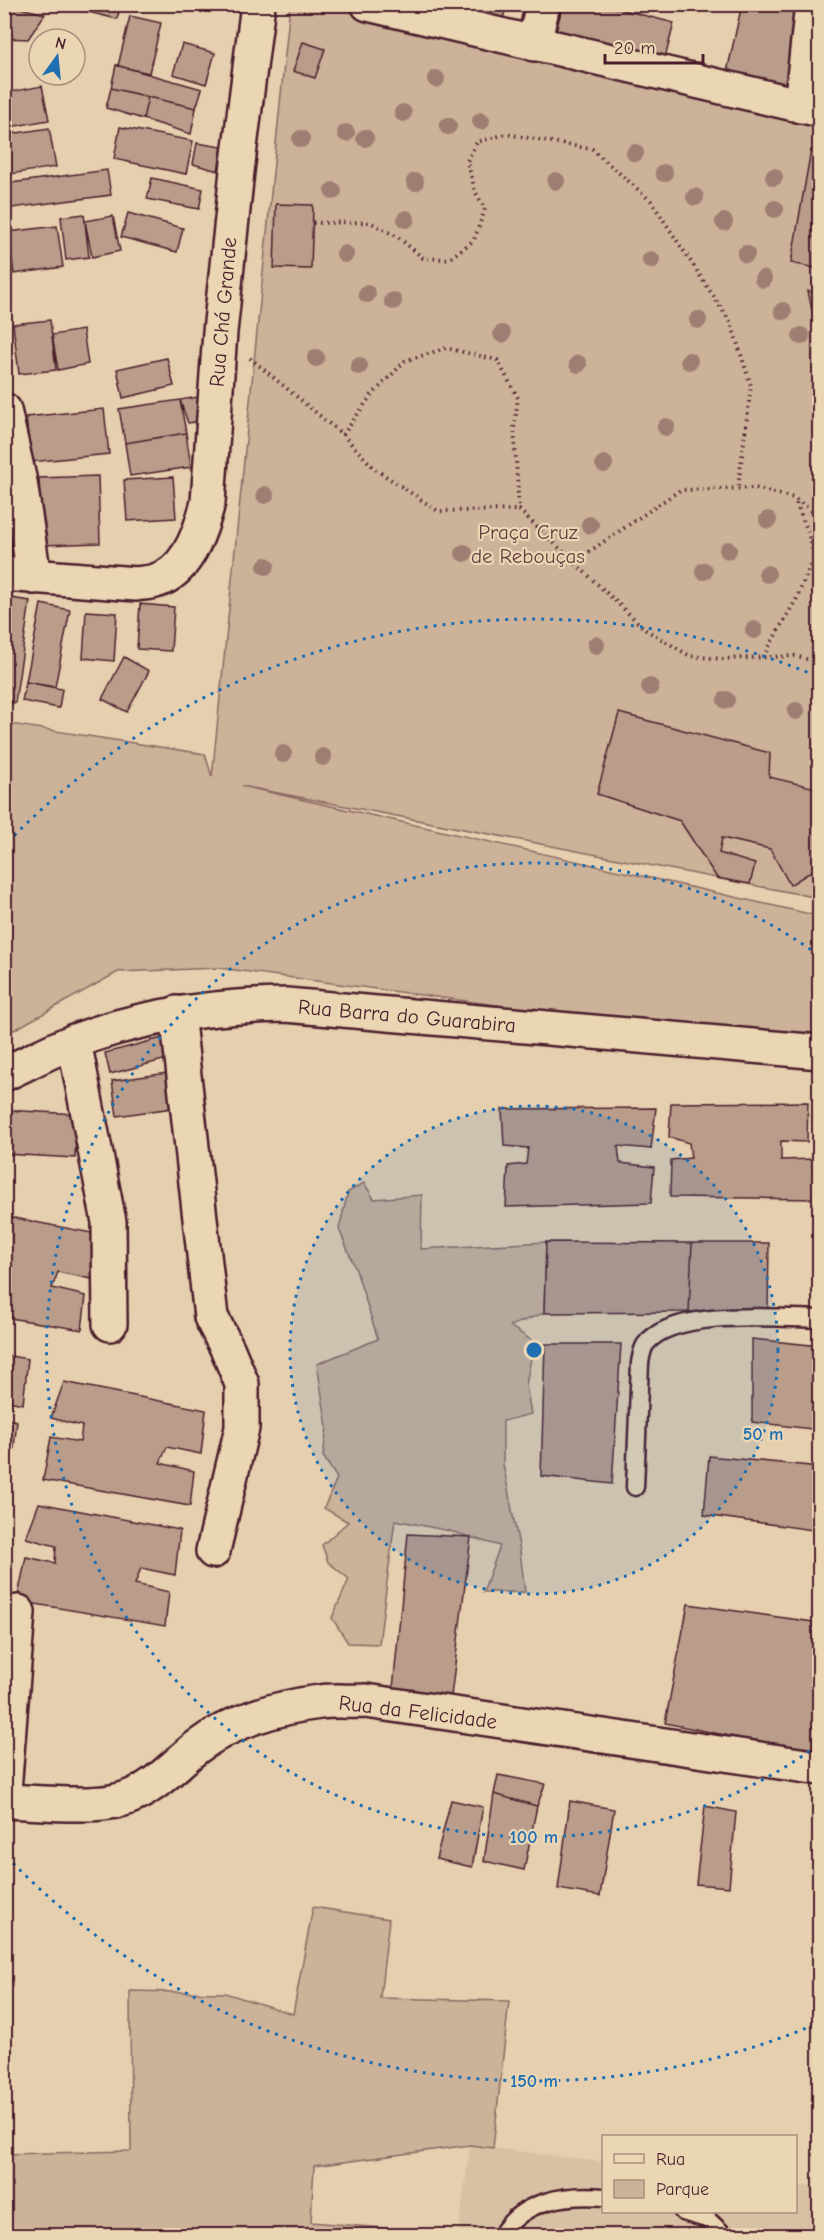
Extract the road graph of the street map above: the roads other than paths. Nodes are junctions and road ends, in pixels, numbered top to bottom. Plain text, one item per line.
1 (258, 4) edge
2 (368, 4) edge
3 (543, 4) edge
4 (812, 4) edge
5 (534, 44) junction
6 (810, 108) edge
7 (4, 410) edge
8 (19, 576) edge
9 (177, 1013) junction
10 (74, 1041) junction
11 (819, 1052) edge
12 (4, 1074) edge
13 (819, 1319) edge
14 (110, 1324) dead end
15 (635, 1487) dead end
16 (213, 1551) dead end
17 (18, 1612) dead end
18 (819, 1768) edge
19 (4, 1791) edge
20 (4, 1801) edge
21 (602, 2197) edge
22 (689, 2213) edge
23 (501, 2235) edge
24 (725, 2235) edge

1 - 8 street, Rua Chá Grande
2 - 5 street
3 - 5 street
4 - 6 street
5 - 6 street
7 - 8 street
9 - 10 street, Rua Barra do Guarabira
9 - 11 street, Rua Barra do Guarabira
9 - 16 street
10 - 12 street, Rua Barra do Guarabira
10 - 14 street
13 - 15 lane
17 - 19 street
18 - 20 street, Rua da Felicidade
21 - 23 lane
22 - 24 lane

